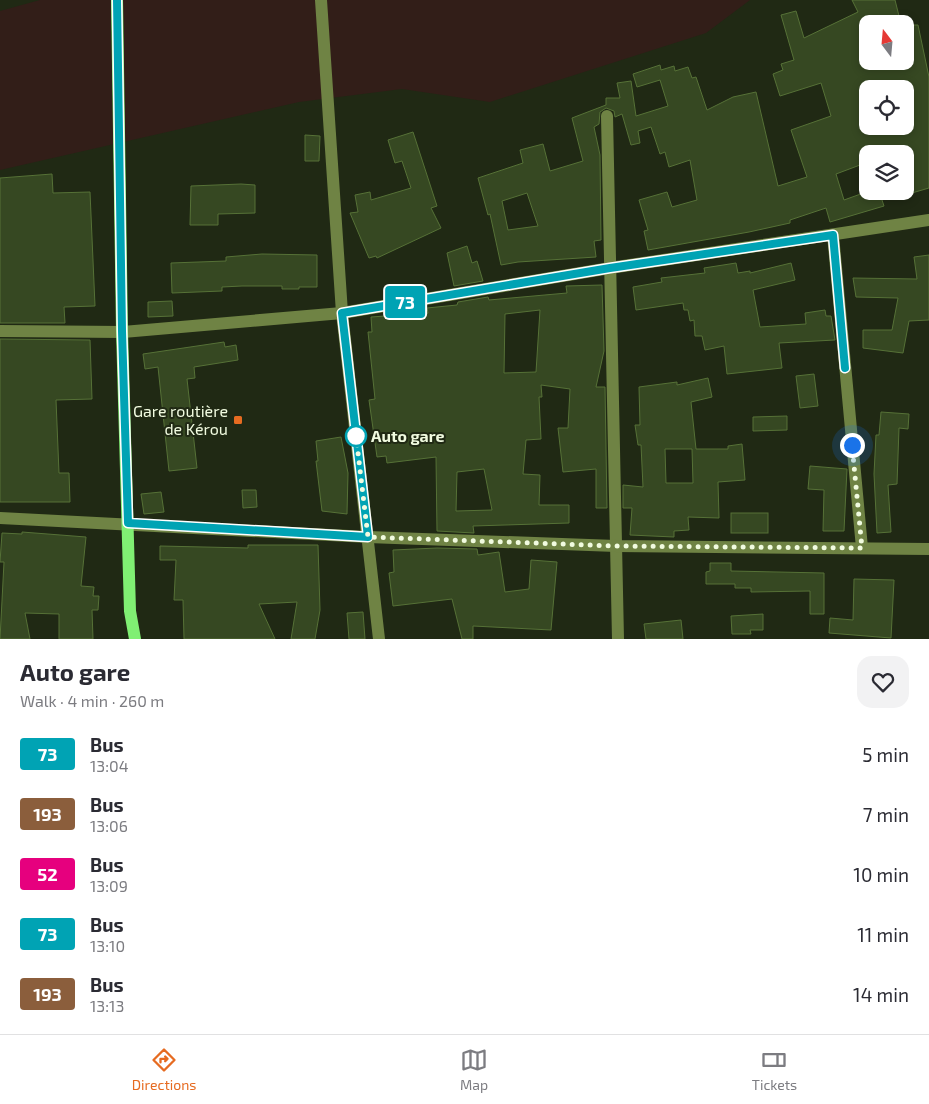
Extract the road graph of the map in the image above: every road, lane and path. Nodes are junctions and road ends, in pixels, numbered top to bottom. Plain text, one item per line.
1 (117, 0) edge
2 (321, 0) edge
3 (606, 116) dead end
4 (929, 220) edge
5 (833, 235) junction
6 (610, 268) junction
7 (342, 313) junction
8 (0, 331) edge
9 (122, 331) junction
10 (0, 518) edge
11 (128, 523) junction
12 (368, 537) junction
13 (616, 546) junction
14 (862, 548) junction
15 (929, 549) edge
16 (135, 639) edge
17 (379, 639) edge
18 (618, 639) edge

1 - 9 main road
2 - 7 street
3 - 6 street
4 - 5 street
5 - 6 street
5 - 14 street
6 - 7 street
6 - 13 street
7 - 9 street
7 - 12 street
8 - 9 street
9 - 11 main road
10 - 11 street
11 - 12 street
11 - 16 main road
12 - 13 street
12 - 17 street
13 - 14 street
13 - 18 street
14 - 15 street

